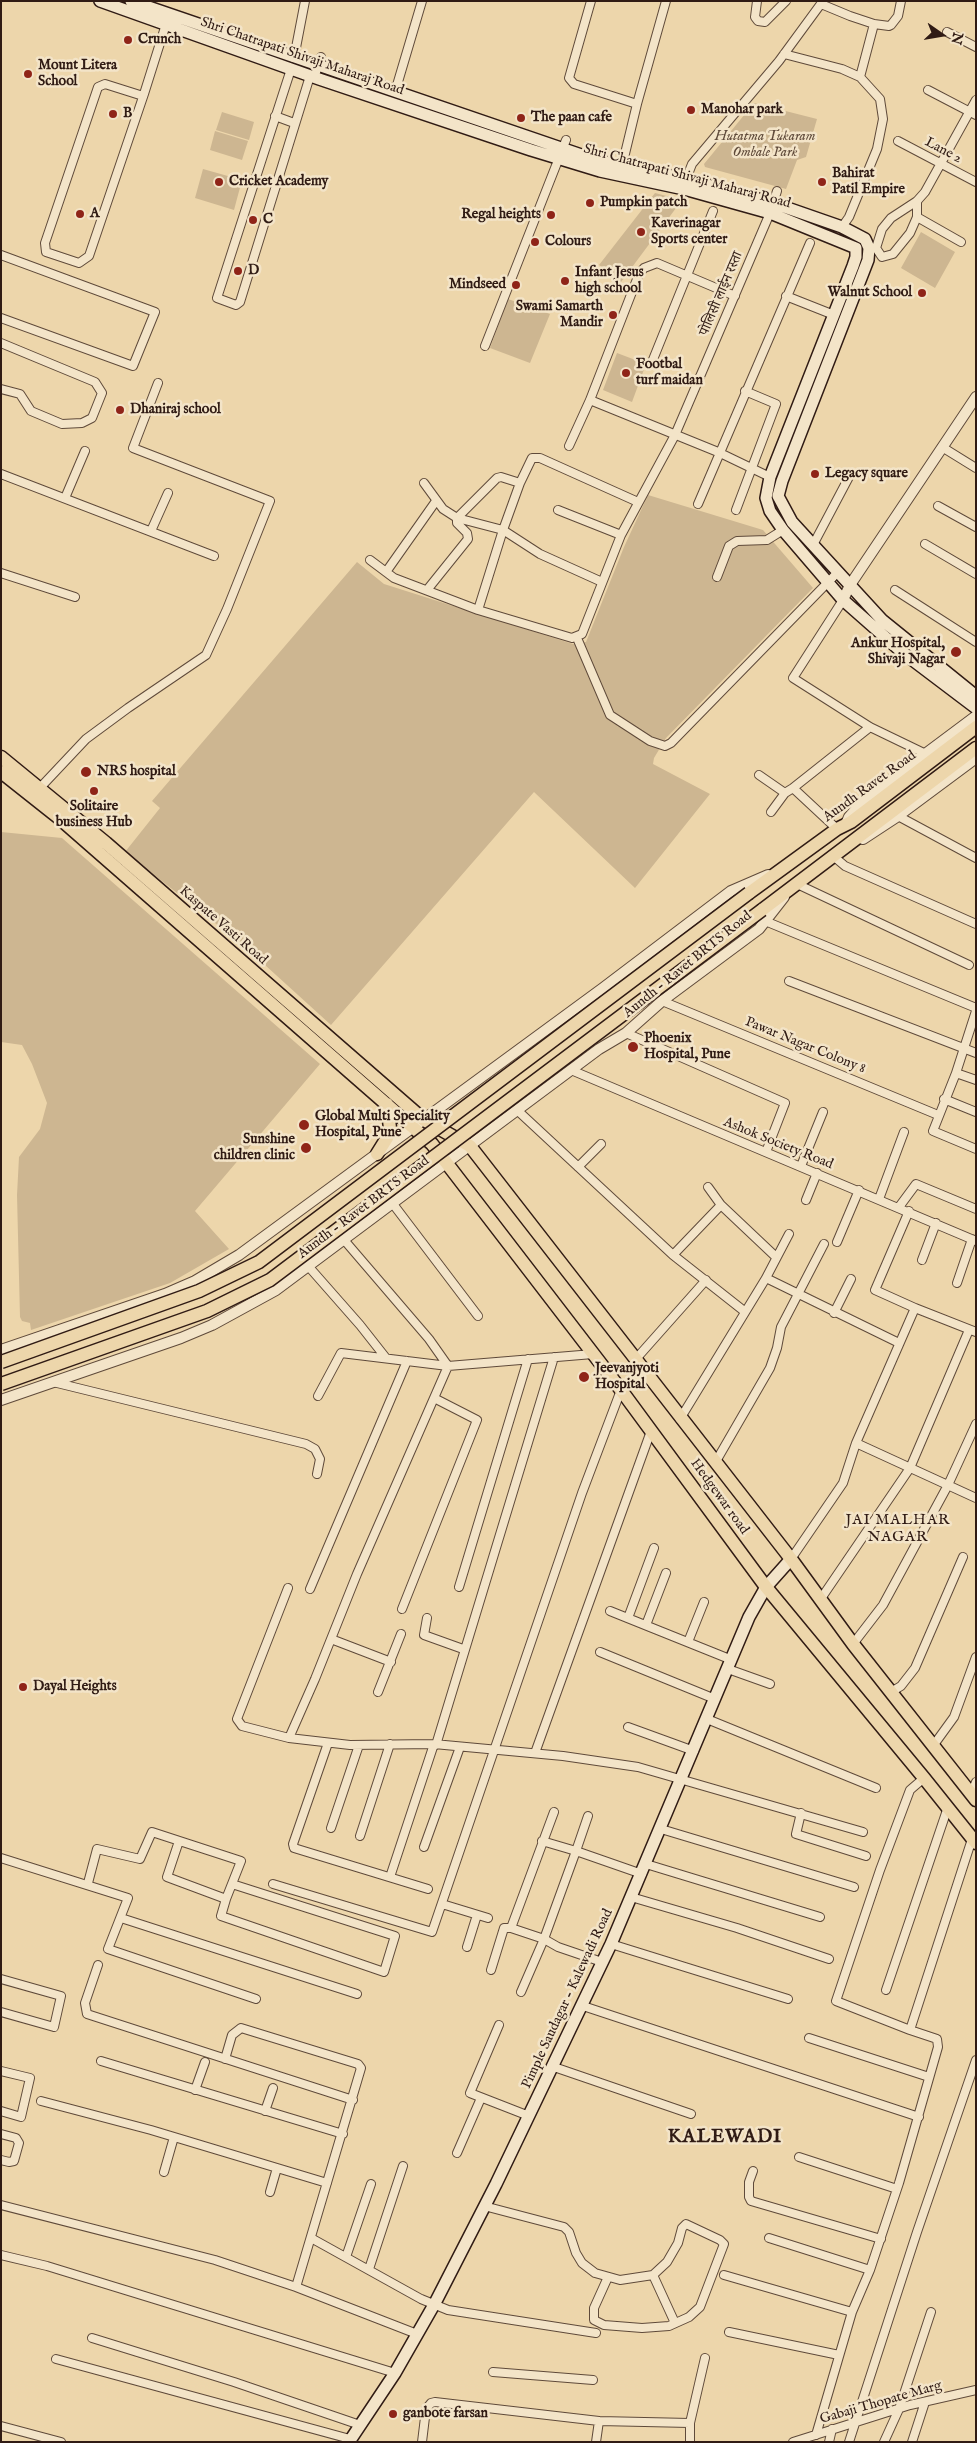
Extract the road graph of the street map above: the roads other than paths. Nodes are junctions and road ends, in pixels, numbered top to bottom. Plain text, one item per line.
1 (100, 1) edge
2 (131, 1) edge
3 (305, 1) edge
4 (422, 1) edge
5 (591, 1) edge
6 (666, 1) edge
7 (757, 1) edge
8 (786, 1) edge
9 (900, 1) edge
10 (822, 2) edge
11 (167, 20) junction
12 (874, 24) junction
13 (947, 32) dead end
14 (976, 47) edge
15 (784, 54) junction
16 (292, 64) junction
17 (316, 69) junction
18 (860, 77) junction
19 (928, 90) dead end
20 (395, 92) junction
21 (142, 96) junction
22 (421, 100) junction
23 (976, 100) edge
24 (637, 104) junction
25 (416, 112) junction
26 (972, 114) edge
27 (275, 116) junction
28 (294, 122) junction
29 (898, 141) dead end
30 (563, 149) junction
31 (941, 164) junction
32 (622, 166) junction
33 (976, 182) edge
34 (685, 184) junction
35 (917, 201) junction
36 (773, 202) junction
37 (714, 211) dead end
38 (917, 217) junction
39 (842, 227) junction
40 (961, 242) dead end
41 (810, 243) dead end
42 (873, 248) junction
43 (857, 250) junction
44 (1, 255) edge
45 (687, 275) junction
46 (735, 296) junction
47 (786, 296) junction
48 (834, 315) junction
49 (1, 318) edge
50 (1, 343) edge
51 (485, 346) dead end
52 (652, 362) dead end
53 (158, 383) dead end
54 (1, 389) edge
55 (745, 391) junction
56 (976, 397) edge
57 (590, 400) junction
58 (675, 435) junction
59 (569, 446) dead end
60 (942, 447) junction
61 (84, 451) dead end
62 (718, 452) junction
63 (787, 452) junction
64 (976, 468) edge
65 (752, 469) junction
66 (1, 474) edge
67 (770, 477) junction
68 (849, 477) dead end
69 (424, 483) dead end
70 (520, 483) junction
71 (168, 493) dead end
72 (65, 498) junction
73 (436, 500) junction
74 (638, 502) junction
75 (698, 504) dead end
76 (938, 506) dead end
77 (558, 510) dead end
78 (736, 510) dead end
79 (457, 518) junction
80 (976, 527) edge
81 (502, 530) junction
82 (783, 530) junction
83 (152, 531) junction
84 (622, 536) junction
85 (925, 544) dead end
86 (813, 545) junction
87 (214, 556) dead end
88 (370, 560) dead end
89 (386, 572) junction
90 (838, 572) junction
91 (1, 573) edge
92 (976, 574) edge
93 (716, 577) dead end
94 (602, 582) junction
95 (829, 583) junction
96 (850, 585) junction
97 (427, 590) junction
98 (895, 590) dead end
99 (76, 597) dead end
100 (843, 600) junction
101 (478, 610) junction
102 (577, 638) junction
103 (976, 642) edge
104 (969, 695) edge
105 (976, 708) edge
106 (976, 716) edge
107 (870, 727) junction
108 (976, 727) edge
109 (976, 748) edge
110 (926, 754) junction
111 (1, 757) edge
112 (976, 758) edge
113 (1, 772) edge
114 (759, 775) dead end
115 (793, 788) junction
116 (36, 791) junction
117 (785, 793) junction
118 (771, 812) dead end
119 (898, 816) junction
120 (841, 827) junction
121 (849, 842) junction
122 (832, 855) junction
123 (976, 858) edge
124 (780, 869) junction
125 (795, 885) junction
126 (764, 915) junction
127 (976, 924) edge
128 (969, 966) dead end
129 (789, 981) dead end
130 (662, 1001) junction
131 (976, 1009) edge
132 (294, 1015) junction
133 (973, 1028) edge
134 (626, 1033) junction
135 (964, 1049) junction
136 (976, 1054) edge
137 (571, 1070) junction
138 (956, 1073) junction
139 (976, 1080) edge
140 (944, 1099) junction
141 (387, 1104) junction
142 (517, 1110) junction
143 (823, 1112) dead end
144 (976, 1112) edge
145 (938, 1114) junction
146 (419, 1124) junction
147 (904, 1132) dead end
148 (601, 1144) dead end
149 (470, 1146) junction
150 (976, 1149) edge
151 (766, 1152) junction
152 (377, 1154) junction
153 (447, 1162) junction
154 (801, 1166) junction
155 (578, 1167) junction
156 (818, 1173) junction
157 (708, 1187) dead end
158 (859, 1190) junction
159 (879, 1199) junction
160 (806, 1200) dead end
161 (393, 1204) junction
162 (721, 1205) junction
163 (899, 1207) junction
164 (976, 1209) edge
165 (909, 1211) junction
166 (936, 1223) junction
167 (789, 1234) dead end
168 (974, 1240) edge
169 (345, 1241) junction
170 (837, 1242) dead end
171 (824, 1244) dead end
172 (673, 1255) junction
173 (776, 1257) junction
174 (922, 1260) dead end
175 (309, 1267) junction
176 (766, 1278) junction
177 (851, 1279) dead end
178 (706, 1280) junction
179 (957, 1283) dead end
180 (799, 1296) junction
181 (915, 1308) junction
182 (744, 1311) junction
183 (834, 1313) junction
184 (478, 1316) dead end
185 (972, 1331) edge
186 (899, 1343) junction
187 (1, 1350) edge
188 (593, 1354) junction
189 (554, 1356) junction
190 (386, 1358) junction
191 (528, 1359) junction
192 (635, 1360) junction
193 (407, 1361) junction
194 (1, 1362) edge
195 (448, 1366) junction
196 (53, 1382) junction
197 (1, 1384) edge
198 (622, 1390) junction
199 (318, 1396) dead end
200 (434, 1398) junction
201 (1, 1400) edge
202 (680, 1419) junction
203 (976, 1424) edge
204 (650, 1431) junction
205 (856, 1443) junction
206 (714, 1463) junction
207 (910, 1468) junction
208 (317, 1474) dead end
209 (948, 1485) junction
210 (976, 1498) edge
211 (654, 1548) dead end
212 (963, 1557) dead end
213 (791, 1560) junction
214 (666, 1574) dead end
215 (459, 1587) dead end
216 (766, 1587) junction
217 (288, 1588) dead end
218 (310, 1589) dead end
219 (820, 1600) junction
220 (704, 1602) dead end
221 (402, 1609) dead end
222 (610, 1611) dead end
223 (427, 1618) dead end
224 (628, 1618) junction
225 (646, 1625) junction
226 (401, 1634) dead end
227 (331, 1639) junction
228 (688, 1642) junction
229 (852, 1644) junction
230 (463, 1649) junction
231 (600, 1652) dead end
232 (976, 1657) edge
233 (391, 1662) junction
234 (730, 1665) junction
235 (770, 1684) dead end
236 (378, 1692) dead end
237 (891, 1692) junction
238 (715, 1699) junction
239 (707, 1719) junction
240 (628, 1727) dead end
241 (289, 1738) junction
242 (328, 1743) junction
243 (390, 1744) junction
244 (435, 1744) junction
245 (359, 1745) junction
246 (933, 1746) junction
247 (460, 1747) junction
248 (494, 1750) junction
249 (694, 1751) junction
250 (535, 1753) junction
251 (924, 1778) junction
252 (682, 1780) junction
253 (876, 1788) dead end
254 (974, 1794) edge
255 (948, 1807) junction
256 (554, 1812) dead end
257 (800, 1813) junction
258 (588, 1816) dead end
259 (331, 1828) dead end
260 (661, 1829) junction
261 (864, 1832) dead end
262 (360, 1836) dead end
263 (178, 1841) junction
264 (542, 1841) junction
265 (974, 1841) edge
266 (424, 1847) dead end
267 (576, 1851) junction
268 (866, 1856) dead end
269 (1, 1858) edge
270 (644, 1869) junction
271 (390, 1877) junction
272 (88, 1883) junction
273 (232, 1884) junction
274 (273, 1884) dead end
275 (854, 1887) dead end
276 (428, 1889) dead end
277 (631, 1897) junction
278 (226, 1899) junction
279 (442, 1904) junction
280 (477, 1914) junction
281 (820, 1917) dead end
282 (121, 1918) junction
283 (488, 1918) dead end
284 (511, 1928) junction
285 (544, 1939) junction
286 (611, 1944) junction
287 (467, 1947) dead end
288 (829, 1959) dead end
289 (602, 1962) junction
290 (98, 1965) dead end
291 (491, 1970) dead end
292 (1, 1979) edge
293 (886, 1990) dead end
294 (520, 1992) dead end
295 (357, 1994) dead end
296 (256, 1999) dead end
297 (788, 2000) dead end
298 (583, 2006) junction
299 (1, 2012) edge
300 (499, 2025) dead end
301 (910, 2030) junction
302 (809, 2038) dead end
303 (225, 2059) junction
304 (976, 2060) edge
305 (101, 2061) dead end
306 (205, 2062) dead end
307 (554, 2067) junction
308 (1, 2071) edge
309 (929, 2077) junction
310 (273, 2088) dead end
311 (195, 2090) junction
312 (480, 2098) junction
313 (353, 2100) junction
314 (41, 2101) dead end
315 (1, 2111) edge
316 (265, 2111) junction
317 (691, 2114) dead end
318 (529, 2116) junction
319 (919, 2117) junction
320 (1, 2134) edge
321 (343, 2134) junction
322 (174, 2137) junction
323 (457, 2153) dead end
324 (798, 2157) dead end
325 (1, 2160) edge
326 (404, 2166) dead end
327 (277, 2168) junction
328 (753, 2171) dead end
329 (164, 2172) dead end
330 (328, 2182) junction
331 (371, 2184) dead end
332 (897, 2190) junction
333 (270, 2192) dead end
334 (1, 2205) edge
335 (484, 2206) junction
336 (311, 2238) junction
337 (769, 2238) dead end
338 (881, 2239) junction
339 (1, 2255) edge
340 (346, 2257) junction
341 (369, 2268) junction
342 (870, 2270) junction
343 (652, 2275) junction
344 (724, 2276) dead end
345 (608, 2278) junction
346 (296, 2287) junction
347 (435, 2303) junction
348 (852, 2312) junction
349 (931, 2312) dead end
350 (675, 2323) junction
351 (729, 2332) dead end
352 (596, 2333) dead end
353 (418, 2334) junction
354 (92, 2338) dead end
355 (839, 2355) junction
356 (705, 2358) dead end
357 (56, 2359) dead end
358 (493, 2372) dead end
359 (395, 2374) junction
360 (593, 2380) dead end
361 (975, 2388) edge
362 (926, 2402) junction
363 (899, 2409) junction
364 (599, 2421) junction
365 (855, 2421) junction
366 (690, 2423) junction
367 (360, 2425) junction
368 (1, 2426) edge
369 (832, 2430) junction
370 (816, 2435) junction
371 (350, 2440) edge
372 (61, 2442) edge
373 (422, 2442) edge
374 (596, 2442) edge
375 (690, 2442) edge
376 (793, 2442) edge
377 (829, 2442) edge
378 (849, 2442) edge
379 (884, 2442) edge
380 (912, 2442) edge

1 - 11 main road, Shri Chatrapati Shivaji Maharaj Road
2 - 11 main road, Shri Chatrapati Shivaji Maharaj Road
3 - 16 street
4 - 20 street
5 - 24 street
6 - 24 street
7 - 8 street
9 - 12 street
10 - 12 street
10 - 15 street
11 - 16 main road, Shri Chatrapati Shivaji Maharaj Road
11 - 21 street
12 - 18 street
13 - 14 street
15 - 18 street
15 - 34 street
16 - 17 main road, Shri Chatrapati Shivaji Maharaj Road
16 - 27 street
17 - 20 main road, Shri Chatrapati Shivaji Maharaj Road
17 - 25 main road, Shri Chatrapati Shivaji Maharaj Road
17 - 28 street
18 - 39 street
19 - 26 street
20 - 22 main road, Shri Chatrapati Shivaji Maharaj Road
21 - 21 street
22 - 25 street
22 - 30 main road, Shri Chatrapati Shivaji Maharaj Road
23 - 26 street
24 - 32 street
25 - 30 main road, Shri Chatrapati Shivaji Maharaj Road
26 - 31 street
27 - 28 street
27 - 28 street
29 - 31 street, Lane 2
30 - 32 main road, Shri Chatrapati Shivaji Maharaj Road
30 - 34 main road, Shri Chatrapati Shivaji Maharaj Road
30 - 51 street
31 - 33 street, Lane 2
31 - 35 street
32 - 34 main road, Shri Chatrapati Shivaji Maharaj Road
34 - 36 main road, Shri Chatrapati Shivaji Maharaj Road
35 - 38 street
35 - 42 street
36 - 39 main road, Shri Chatrapati Shivaji Maharaj Road
36 - 43 main road, Shri Chatrapati Shivaji Maharaj Road
36 - 46 street, पोलिसी लाईन रस्ता
37 - 45 street
38 - 40 street
38 - 42 street
39 - 42 main road, Shri Chatrapati Shivaji Maharaj Road
41 - 47 street
42 - 43 street
42 - 63 main road
43 - 48 main road
44 - 49 street
45 - 46 street
45 - 52 street
45 - 57 street
46 - 58 street, पोलिसी लाईन रस्ता
47 - 48 street
47 - 55 street
48 - 63 main road
50 - 54 street
53 - 116 street
55 - 62 street
55 - 65 street
56 - 60 street
57 - 58 street
57 - 59 street
58 - 62 street
58 - 74 street, पोलिसी लाईन रस्ता
60 - 64 street
60 - 96 street
61 - 72 street
62 - 65 street
62 - 75 street
63 - 67 main road
63 - 86 main road
65 - 67 street
65 - 78 street
66 - 72 street
67 - 82 main road
68 - 86 street
69 - 73 street
70 - 74 street
70 - 79 street
70 - 81 street
71 - 83 street
72 - 83 street
73 - 79 street
73 - 89 street
74 - 84 street, पोलिसी लाईन रस्ता
76 - 80 street
77 - 84 street
79 - 81 street
79 - 97 street
81 - 94 street
81 - 101 street
82 - 93 street
82 - 95 main road
83 - 87 street
84 - 94 street, पोलिसी लाईन रस्ता
85 - 92 street
86 - 90 main road
88 - 89 street
89 - 97 street
90 - 95 street
90 - 96 main road
91 - 99 street
94 - 102 street, पोलिसी लाईन रस्ता
95 - 100 main road
95 - 102 street
96 - 100 street
96 - 104 main road
97 - 101 street
98 - 103 street
100 - 104 main road
100 - 107 street
101 - 102 street
104 - 105 main road
106 - 110 street
107 - 110 street
107 - 115 street
108 - 120 main road, Aundh Ravet Road
109 - 121 main road
110 - 120 street
111 - 116 main road, Kaspate Vasti Road
112 - 119 street
113 - 116 main road, Kaspate Vasti Road
114 - 117 street
115 - 117 street
115 - 120 street
116 - 132 main road, Kaspate Vasti Road
117 - 118 street
119 - 121 street
119 - 123 street
120 - 124 main road, Aundh Ravet Road
121 - 122 main road
122 - 125 main road
122 - 127 street
124 - 146 street
124 - 194 main road, Aundh Ravet Road, bridge
125 - 126 main road
125 - 128 street
126 - 130 street, Aundh - Ravet BRTS Road
126 - 131 street
126 - 197 main road, bridge
129 - 135 street
130 - 134 street, Aundh - Ravet BRTS Road
130 - 145 street, Pawar Nagar Colony 8
131 - 133 street
132 - 141 main road, Kaspate Vasti Road
132 - 146 main road, Kaspate Vasti Road
133 - 135 street
134 - 137 street, Aundh - Ravet BRTS Road
134 - 151 street
135 - 136 street
135 - 138 street
137 - 142 street, Aundh - Ravet BRTS Road
137 - 151 street, Ashok Society Road
138 - 139 street
138 - 140 street
140 - 144 street
140 - 145 street
141 - 146 main road, Kaspate Vasti Road
141 - 152 main road
142 - 149 street, Aundh - Ravet BRTS Road
142 - 155 street
143 - 154 street
145 - 150 street
146 - 149 main road
146 - 152 street
146 - 153 main road, Hedgewar road
147 - 159 street
148 - 155 street
149 - 153 street, Aundh - Ravet BRTS Road
149 - 192 main road, Hedgewar road
151 - 154 street, Ashok Society Road
152 - 187 street
153 - 161 street, Aundh - Ravet BRTS Road
153 - 188 main road, Hedgewar road
154 - 156 street, Ashok Society Road
155 - 172 street
156 - 158 street, Ashok Society Road
156 - 160 street
157 - 162 street
158 - 159 street, Ashok Society Road
158 - 170 street
159 - 163 street, Ashok Society Road
161 - 169 street, Aundh - Ravet BRTS Road
161 - 184 street
162 - 172 street
162 - 173 street
163 - 164 street
163 - 165 street, Ashok Society Road
165 - 166 street, Ashok Society Road
165 - 181 street
166 - 168 street, Ashok Society Road
166 - 174 street
167 - 173 street
168 - 179 street
169 - 175 street, Aundh - Ravet BRTS Road
169 - 195 street
171 - 180 street
172 - 178 street
173 - 176 street
175 - 190 street
175 - 196 street, Aundh - Ravet BRTS Road
176 - 180 street
176 - 182 street
177 - 183 street
178 - 182 street
178 - 192 street
180 - 183 street
180 - 206 street
181 - 185 street
181 - 186 street
182 - 202 street
183 - 186 street
185 - 207 street
186 - 205 street
188 - 189 street
188 - 198 main road, Hedgewar road
189 - 191 street
189 - 230 street
190 - 193 street
190 - 199 street
191 - 195 street
191 - 215 street
192 - 202 main road, Hedgewar road
193 - 195 street
193 - 218 street
195 - 200 street
196 - 201 street, Aundh - Ravet BRTS Road
196 - 208 street
198 - 204 main road, Hedgewar road
198 - 248 street
200 - 221 street
200 - 227 street
202 - 206 main road, Hedgewar road
203 - 209 street
204 - 216 main road, Hedgewar road
204 - 250 street
205 - 207 street
205 - 213 street
206 - 213 main road, Hedgewar road
207 - 209 street
207 - 219 street
209 - 210 street
209 - 229 street
211 - 224 street
212 - 237 street
213 - 216 main road, Pimple Saudagar - Kalewadi Road
213 - 219 main road, Hedgewar road
214 - 225 street
216 - 234 main road, Pimple Saudagar - Kalewadi Road
216 - 251 main road, Hedgewar road
217 - 241 street
219 - 229 main road, Hedgewar road
220 - 228 street
222 - 224 street
223 - 230 street
224 - 225 street
225 - 228 street
226 - 233 street
227 - 233 street
227 - 241 street
228 - 234 street
229 - 237 main road, Hedgewar road
230 - 244 street
231 - 238 street
232 - 246 street
233 - 236 street
234 - 235 street
234 - 238 main road, Pimple Saudagar - Kalewadi Road
237 - 246 main road, Hedgewar road
238 - 239 main road, Pimple Saudagar - Kalewadi Road
239 - 249 main road, Pimple Saudagar - Kalewadi Road
239 - 253 street
240 - 249 street
241 - 242 street
242 - 245 street
242 - 271 street
243 - 244 street
243 - 245 street
243 - 262 street
244 - 247 street
244 - 271 street
245 - 259 street
246 - 254 main road, Hedgewar road
247 - 248 street
247 - 266 street
248 - 250 street
248 - 279 street
249 - 252 main road, Pimple Saudagar - Kalewadi Road
250 - 252 street
251 - 255 main road, Hedgewar road
251 - 301 street
252 - 257 street
252 - 260 main road, Pimple Saudagar - Kalewadi Road
255 - 265 main road, Hedgewar road
255 - 293 street
256 - 264 street
257 - 261 street
257 - 268 street
258 - 267 street
260 - 270 main road, Pimple Saudagar - Kalewadi Road
260 - 275 street
263 - 272 street
263 - 273 street
263 - 278 street
264 - 267 street
264 - 284 street
265 - 301 street
267 - 270 street
267 - 285 street
269 - 272 street
270 - 277 main road, Pimple Saudagar - Kalewadi Road
270 - 281 street
271 - 276 street
272 - 282 street
273 - 278 street
273 - 278 street
274 - 279 street
277 - 286 main road, Pimple Saudagar - Kalewadi Road
277 - 288 street
279 - 280 street
280 - 283 street
280 - 287 street
282 - 295 street
282 - 296 street
284 - 285 street
284 - 291 street
285 - 289 street
285 - 294 street
286 - 289 main road, Pimple Saudagar - Kalewadi Road
286 - 297 street
289 - 298 main road, Pimple Saudagar - Kalewadi Road
290 - 303 street
292 - 299 street
298 - 307 main road, Pimple Saudagar - Kalewadi Road
298 - 319 street
300 - 312 street
301 - 309 street
302 - 309 street
303 - 313 street
303 - 313 street
304 - 365 street
305 - 311 street
306 - 311 street
307 - 317 street
307 - 318 main road, Pimple Saudagar - Kalewadi Road
308 - 315 street
309 - 319 street
310 - 316 street
311 - 316 street
312 - 318 street
312 - 323 street
313 - 321 street
314 - 322 street
316 - 321 street
318 - 335 main road, Pimple Saudagar - Kalewadi Road
319 - 332 street
320 - 325 street
321 - 330 street
322 - 327 street
322 - 329 street
324 - 332 street
326 - 341 street
327 - 330 street
327 - 333 street
328 - 338 street
330 - 336 street
331 - 340 street
332 - 338 street
334 - 346 street
335 - 345 street
335 - 347 main road, Pimple Saudagar - Kalewadi Road
336 - 340 street
336 - 346 street
337 - 342 street
338 - 342 street
339 - 359 street
340 - 341 street
341 - 347 street
342 - 348 street
343 - 345 street
343 - 350 street
343 - 350 street
344 - 348 street
345 - 350 street
346 - 353 street
347 - 352 street
347 - 353 main road, Pimple Saudagar - Kalewadi Road
348 - 355 street
349 - 363 street
351 - 355 street
353 - 359 main road, Pimple Saudagar - Kalewadi Road
354 - 367 street
355 - 370 street
356 - 366 street
357 - 371 street
358 - 360 street
359 - 367 main road, Pimple Saudagar - Kalewadi Road
361 - 362 street, Gabaji Thopate Marg
362 - 363 street, Gabaji Thopate Marg
362 - 380 street
363 - 365 street, Gabaji Thopate Marg
363 - 379 street
364 - 366 street
364 - 373 street
364 - 374 street
365 - 369 street, Gabaji Thopate Marg
365 - 378 street
366 - 375 street
367 - 371 main road, Pimple Saudagar - Kalewadi Road
368 - 372 street
369 - 370 street, Gabaji Thopate Marg
369 - 377 street
370 - 376 street, Gabaji Thopate Marg

